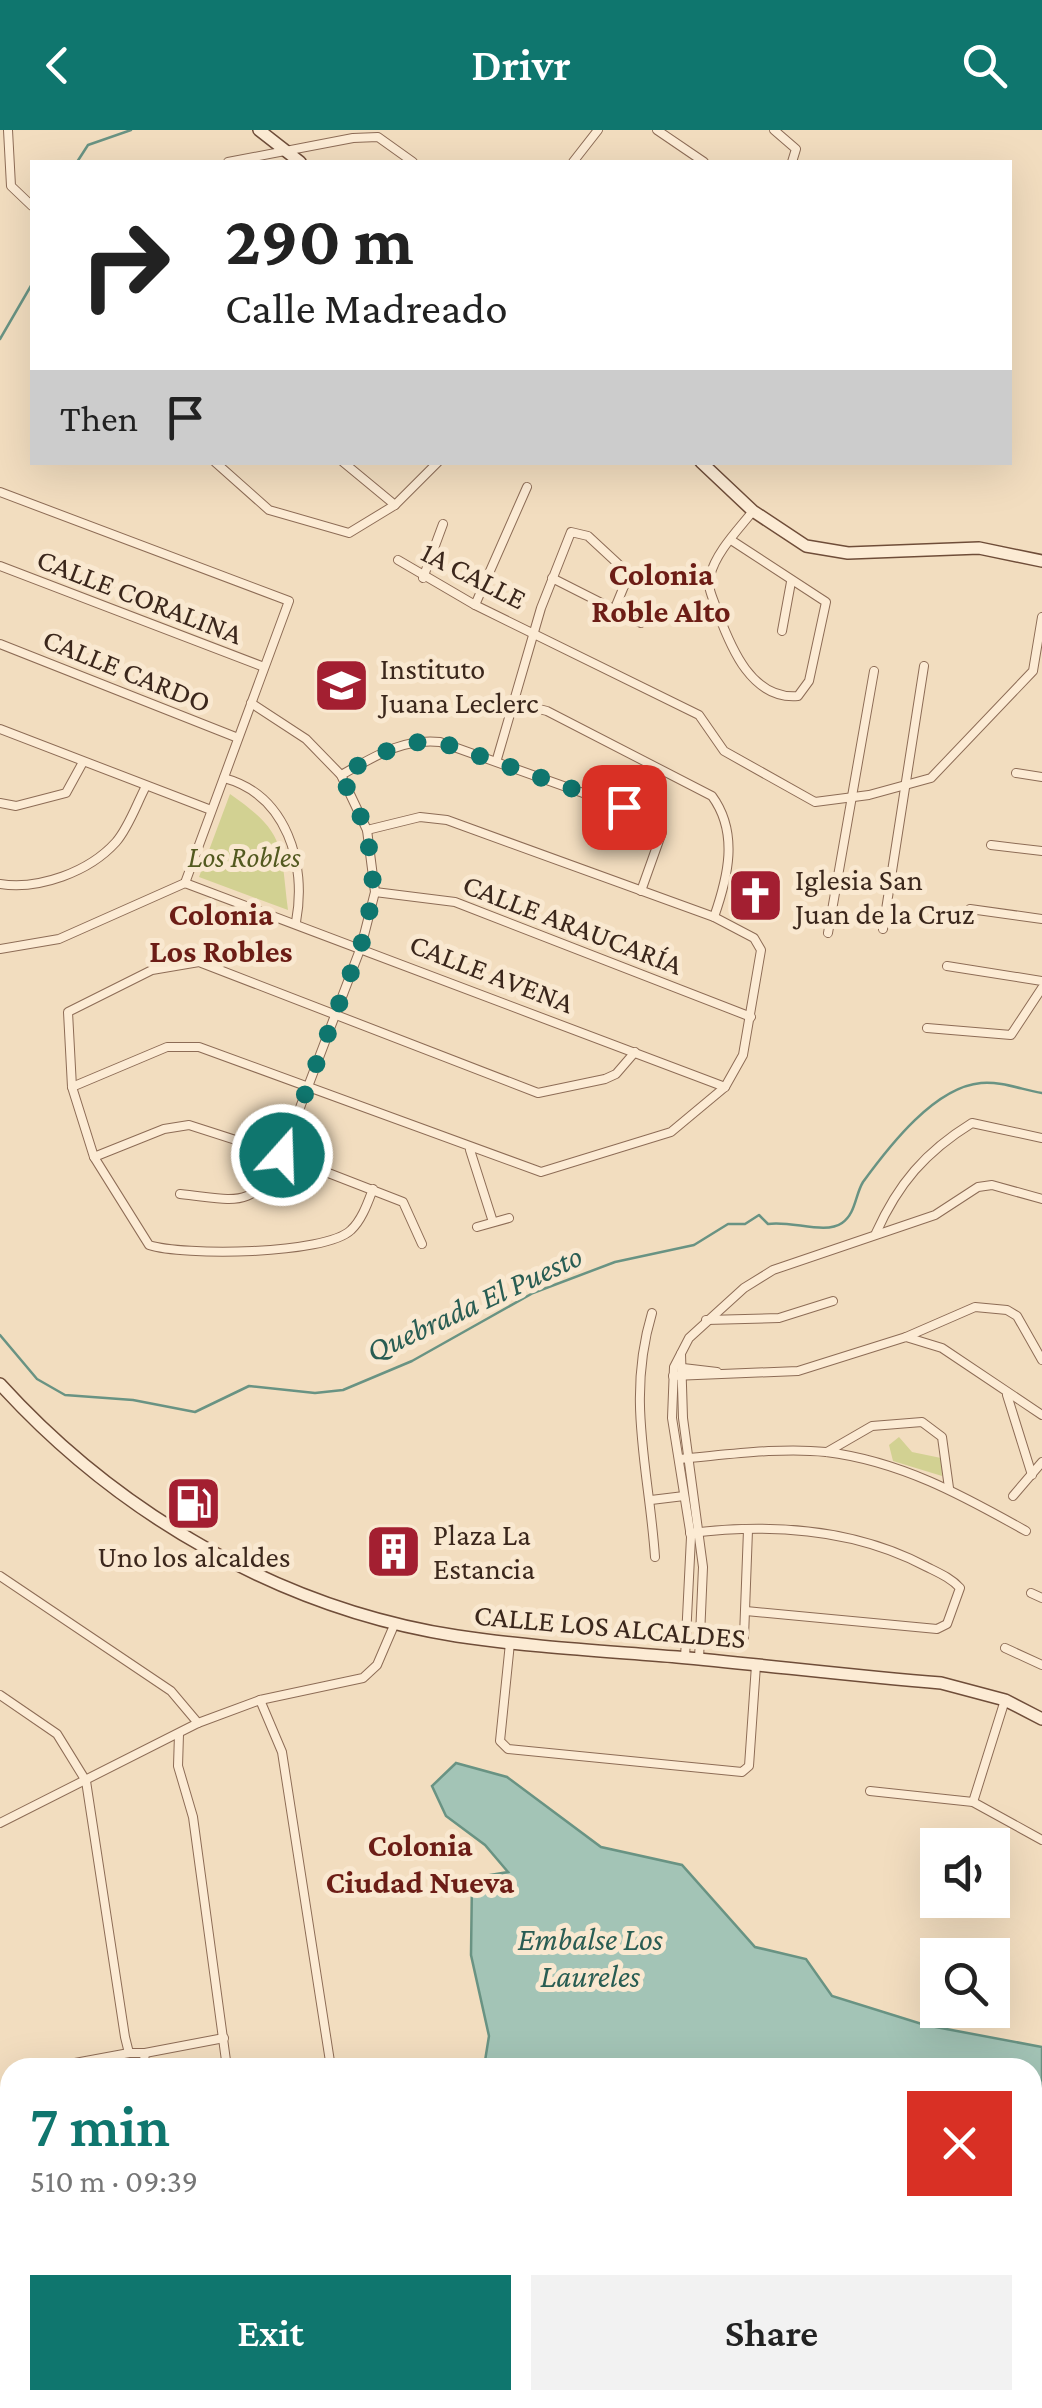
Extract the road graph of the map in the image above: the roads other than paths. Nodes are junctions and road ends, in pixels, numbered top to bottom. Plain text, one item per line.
1 (8, 130) edge
2 (259, 130) edge
3 (598, 130) edge
4 (657, 130) edge
5 (774, 130) edge
6 (284, 150) junction
7 (237, 160) edge
8 (297, 160) edge
9 (410, 160) edge
10 (574, 160) edge
11 (701, 160) edge
12 (793, 160) edge
13 (30, 204) edge
14 (218, 465) edge
15 (347, 465) edge
16 (435, 465) edge
17 (704, 465) edge
18 (527, 487) dead end
19 (0, 492) edge
20 (395, 506) junction
21 (753, 511) junction
22 (443, 524) dead end
23 (731, 540) junction
24 (398, 560) dead end
25 (1042, 561) edge
26 (0, 566) edge
27 (423, 578) junction
28 (552, 578) junction
29 (792, 582) junction
30 (475, 605) junction
31 (615, 608) junction
32 (1042, 617) edge
33 (641, 623) dead end
34 (533, 631) junction
35 (782, 631) dead end
36 (0, 644) edge
37 (924, 666) dead end
38 (264, 668) junction
39 (874, 671) dead end
40 (251, 703) junction
41 (515, 703) junction
42 (0, 729) edge
43 (238, 738) junction
44 (498, 760) junction
45 (83, 762) junction
46 (1016, 774) dead end
47 (341, 775) junction
48 (1042, 777) edge
49 (224, 778) junction
50 (146, 786) junction
51 (908, 786) junction
52 (856, 798) junction
53 (0, 803) edge
54 (211, 810) junction
55 (367, 830) junction
56 (990, 845) dead end
57 (1042, 850) edge
58 (185, 883) junction
59 (0, 884) edge
60 (641, 891) junction
61 (374, 892) junction
62 (970, 909) dead end
63 (714, 917) junction
64 (1042, 919) edge
65 (296, 922) junction
66 (883, 929) dead end
67 (828, 933) dead end
68 (361, 946) junction
69 (0, 948) edge
70 (947, 966) dead end
71 (1042, 984) edge
72 (1031, 1009) junction
73 (334, 1012) junction
74 (1042, 1015) edge
75 (750, 1017) junction
76 (927, 1028) dead end
77 (635, 1052) junction
78 (307, 1086) junction
79 (72, 1087) junction
80 (725, 1087) junction
81 (1042, 1138) edge
82 (470, 1150) junction
83 (282, 1155) junction
84 (94, 1157) junction
85 (373, 1188) junction
86 (180, 1194) dead end
87 (1042, 1199) edge
88 (509, 1218) dead end
89 (493, 1222) junction
90 (477, 1227) dead end
91 (876, 1233) junction
92 (422, 1244) dead end
93 (833, 1301) dead end
94 (652, 1313) dead end
95 (706, 1320) junction
96 (906, 1337) junction
97 (1042, 1360) edge
98 (678, 1372) junction
99 (0, 1384) edge
100 (1007, 1394) junction
101 (1042, 1415) edge
102 (826, 1452) junction
103 (692, 1458) junction
104 (679, 1459) junction
105 (1042, 1462) edge
106 (1032, 1475) junction
107 (949, 1488) junction
108 (684, 1496) junction
109 (1012, 1496) dead end
110 (651, 1500) junction
111 (748, 1530) junction
112 (1026, 1531) dead end
113 (701, 1532) junction
114 (690, 1533) junction
115 (655, 1556) dead end
116 (0, 1576) edge
117 (1031, 1594) dead end
118 (1042, 1598) edge
119 (746, 1611) junction
120 (395, 1623) junction
121 (744, 1637) dead end
122 (510, 1642) junction
123 (1005, 1648) dead end
124 (685, 1658) junction
125 (699, 1660) junction
126 (756, 1664) junction
127 (1042, 1665) edge
128 (0, 1695) edge
129 (260, 1700) junction
130 (1005, 1700) junction
131 (1042, 1719) edge
132 (198, 1723) junction
133 (179, 1734) junction
134 (86, 1780) junction
135 (870, 1791) dead end
136 (973, 1802) junction
137 (0, 1824) edge
138 (1042, 1840) edge
139 (224, 2038) junction
140 (129, 2053) junction
141 (145, 2053) junction
142 (102, 2058) edge
143 (144, 2058) edge
144 (226, 2058) edge
145 (329, 2058) edge

1 - 13 street
2 - 6 main road
3 - 10 street
4 - 11 street
5 - 12 street
6 - 7 street
6 - 8 main road
6 - 9 street
14 - 20 street
15 - 20 street
16 - 20 street
17 - 21 main road
18 - 30 street
19 - 38 street
21 - 23 street
21 - 25 main road
22 - 27 street
23 - 29 street
23 - 29 street
24 - 27 street, 1A CALLE
26 - 38 street, CALLE CORALINA
27 - 30 street, 1A CALLE
28 - 31 street
28 - 31 street
28 - 34 street
29 - 35 street
30 - 34 street, 1A CALLE
31 - 33 street
32 - 51 street
34 - 41 street
34 - 52 street, 1A CALLE
36 - 43 street, CALLE CARDO
37 - 51 street
38 - 40 street
39 - 52 street
40 - 43 street
40 - 47 street
41 - 44 street
41 - 63 street
42 - 45 street
43 - 49 street
44 - 47 street
44 - 60 street
45 - 50 street
45 - 53 street
46 - 48 street
47 - 55 street
49 - 54 street
49 - 65 street
50 - 54 street
50 - 59 street
51 - 52 street, 1A CALLE
51 - 66 street
52 - 67 street
54 - 58 street
55 - 60 street
55 - 61 street
56 - 57 street
58 - 65 street, CALLE AVENA
58 - 69 street
60 - 63 street
61 - 68 street
61 - 75 street, CALLE ARAUCARÍA
62 - 64 street
63 - 75 street
65 - 68 street, CALLE AVENA
68 - 73 street
68 - 77 street, CALLE AVENA
70 - 71 street
71 - 72 street
72 - 74 street
72 - 76 street
73 - 77 street
73 - 78 street
73 - 79 street
75 - 80 street
77 - 80 street, CALLE AVENA
78 - 79 street
78 - 82 street
78 - 83 street
79 - 84 street
80 - 82 street
81 - 91 street
82 - 89 street
83 - 84 street
83 - 85 street
83 - 86 street
84 - 85 street
85 - 92 street
87 - 91 street
88 - 89 street
89 - 90 street
91 - 95 street
93 - 95 street
94 - 110 street
95 - 98 street
96 - 97 street
96 - 98 street
96 - 100 street
98 - 103 street
98 - 104 street
99 - 120 main road, CALLE LOS ALCALDES
100 - 101 street
100 - 106 street
102 - 103 street
102 - 107 street
102 - 107 street
103 - 104 street
103 - 113 street
104 - 108 street
105 - 106 street
106 - 109 street
107 - 112 street
108 - 110 street
108 - 114 street
110 - 115 street
111 - 113 street
111 - 119 street
111 - 119 street
113 - 114 street
113 - 125 street
114 - 124 street
116 - 132 street
117 - 118 street
119 - 121 street
120 - 122 main road, CALLE LOS ALCALDES
120 - 129 street
122 - 124 main road, CALLE LOS ALCALDES
122 - 126 street
123 - 127 street
124 - 125 main road, CALLE LOS ALCALDES
125 - 126 main road, CALLE LOS ALCALDES
126 - 130 main road, CALLE LOS ALCALDES
128 - 134 street
129 - 132 street
129 - 145 street
130 - 131 main road, CALLE LOS ALCALDES
130 - 136 street
132 - 133 street
133 - 134 street
133 - 139 street
134 - 137 street
134 - 140 street
135 - 136 street
136 - 138 street
139 - 141 street
139 - 144 street
140 - 141 street
140 - 142 street
141 - 143 street

